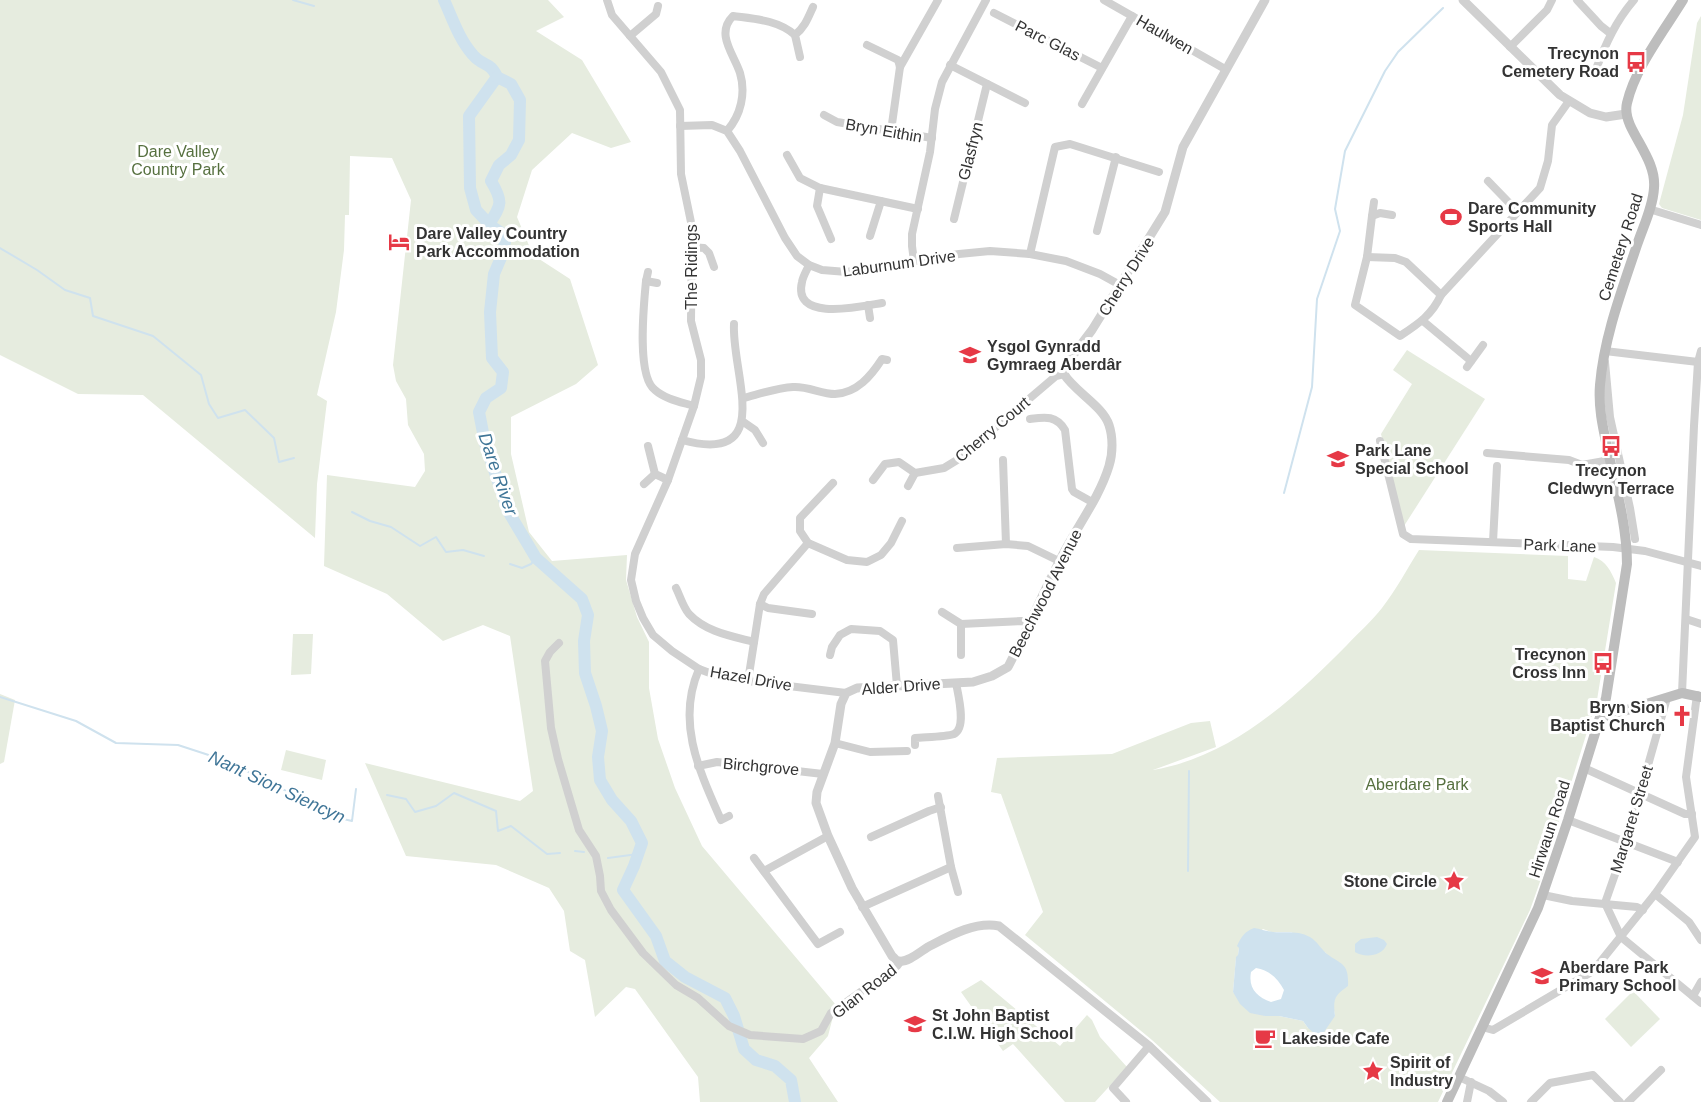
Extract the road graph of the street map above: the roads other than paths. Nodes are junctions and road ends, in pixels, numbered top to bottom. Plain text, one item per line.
1 (607, 0) edge
2 (938, 0) edge
3 (986, 0) edge
4 (1104, 0) edge
5 (1263, 0) edge
6 (1463, 0) edge
7 (1552, 0) edge
8 (1577, 0) edge
9 (1634, 0) edge
10 (1683, 0) edge
11 (658, 6) dead end
12 (813, 7) dead end
13 (994, 12) dead end
14 (1132, 16) junction
15 (1610, 33) junction
16 (795, 35) junction
17 (630, 36) junction
18 (867, 45) dead end
19 (1510, 47) junction
20 (800, 57) dead end
21 (950, 65) junction
22 (900, 67) junction
23 (1102, 68) junction
24 (1225, 69) junction
25 (1596, 69) dead end
26 (987, 84) junction
27 (1569, 101) junction
28 (1025, 103) dead end
29 (1082, 104) dead end
30 (1626, 114) junction
31 (824, 116) dead end
32 (680, 126) junction
33 (727, 131) junction
34 (891, 131) junction
35 (932, 138) junction
36 (787, 155) dead end
37 (1116, 157) junction
38 (1159, 172) dead end
39 (1488, 181) dead end
40 (820, 188) junction
41 (881, 201) junction
42 (1374, 202) dead end
43 (918, 209) junction
44 (1649, 209) junction
45 (1518, 212) junction
46 (1392, 215) dead end
47 (1372, 216) junction
48 (954, 219) dead end
49 (1701, 225) edge
50 (1097, 231) dead end
51 (870, 236) dead end
52 (831, 239) dead end
53 (691, 247) junction
54 (1030, 255) junction
55 (1367, 257) junction
56 (914, 261) junction
57 (809, 265) junction
58 (714, 267) dead end
59 (648, 272) dead end
60 (646, 280) junction
61 (657, 283) dead end
62 (1120, 285) junction
63 (1441, 295) junction
64 (882, 303) dead end
65 (868, 305) junction
66 (870, 318) dead end
67 (1423, 321) junction
68 (734, 324) dead end
69 (1483, 345) dead end
70 (1701, 351) edge
71 (1604, 355) junction
72 (887, 360) dead end
73 (1698, 363) junction
74 (1064, 374) junction
75 (743, 398) junction
76 (694, 406) junction
77 (1035, 416) dead end
78 (742, 420) junction
79 (1698, 426) edge
80 (682, 440) junction
81 (1380, 441) dead end
82 (763, 443) dead end
83 (648, 446) dead end
84 (1487, 453) dead end
85 (1003, 460) dead end
86 (1610, 460) junction
87 (1497, 465) dead end
88 (915, 473) junction
89 (655, 474) junction
90 (668, 480) junction
91 (873, 480) dead end
92 (644, 483) dead end
93 (834, 483) dead end
94 (908, 486) dead end
95 (1092, 502) junction
96 (1627, 517) junction
97 (902, 521) dead end
98 (1635, 539) dead end
99 (1493, 542) junction
100 (808, 543) junction
101 (1006, 544) junction
102 (957, 548) dead end
103 (1627, 549) junction
104 (1059, 561) junction
105 (1688, 563) junction
106 (1701, 566) edge
107 (676, 588) dead end
108 (760, 604) junction
109 (942, 612) dead end
110 (812, 614) dead end
111 (1686, 619) junction
112 (1031, 623) junction
113 (961, 624) junction
114 (1701, 624) edge
115 (754, 642) junction
116 (559, 643) dead end
117 (830, 655) dead end
118 (961, 655) dead end
119 (699, 669) junction
120 (748, 681) junction
121 (957, 683) junction
122 (897, 686) junction
123 (846, 693) junction
124 (1682, 693) junction
125 (1699, 696) edge
126 (1667, 698) junction
127 (1601, 718) junction
128 (835, 743) junction
129 (915, 745) dead end
130 (907, 750) dead end
131 (698, 766) junction
132 (1584, 768) junction
133 (823, 774) junction
134 (1639, 792) junction
135 (938, 796) dead end
136 (941, 807) junction
137 (1692, 814) junction
138 (729, 816) dead end
139 (1568, 820) junction
140 (1701, 828) edge
141 (828, 836) junction
142 (871, 837) dead end
143 (1695, 837) junction
144 (1626, 843) junction
145 (754, 858) dead end
146 (1678, 862) junction
147 (951, 867) junction
148 (764, 872) junction
149 (958, 891) dead end
150 (1655, 894) junction
151 (1543, 895) junction
152 (1606, 905) junction
153 (862, 907) junction
154 (1643, 910) junction
155 (840, 932) dead end
156 (1621, 937) junction
157 (1701, 940) edge
158 (900, 962) junction
159 (1701, 982) edge
160 (1693, 996) junction
161 (1701, 1003) edge
162 (1482, 1027) junction
163 (1149, 1046) junction
164 (1661, 1070) dead end
165 (1459, 1077) junction
166 (1471, 1082) junction
167 (1126, 1102) edge
168 (1207, 1102) edge
169 (1447, 1102) edge
170 (1467, 1102) edge
171 (1503, 1102) edge
172 (1531, 1102) edge
173 (1620, 1102) edge
174 (1628, 1102) edge

1 - 17 street, The Ridings
2 - 22 street
3 - 21 street
4 - 14 street, Haulwen
5 - 24 street, Cherry Drive
6 - 19 street
7 - 19 street
8 - 15 street
9 - 15 street
10 - 30 main road
11 - 17 street
12 - 16 street
13 - 23 street, Parc Glas
14 - 23 street
14 - 24 street, Haulwen
15 - 25 street
16 - 20 street
16 - 33 street
17 - 32 street, The Ridings
18 - 22 street
19 - 27 street
21 - 26 street
21 - 35 street
22 - 34 street
23 - 29 street
24 - 62 street, Cherry Drive
26 - 28 street
26 - 48 street, Glasfryn
27 - 30 street
27 - 45 street
30 - 44 main road, Cemetery Road
31 - 34 street, Bryn Eithin
32 - 33 street
32 - 53 street, The Ridings
33 - 57 street
34 - 35 street, Bryn Eithin
35 - 43 street
36 - 40 street
37 - 38 street
37 - 50 street
37 - 54 street
39 - 45 street
40 - 41 street
40 - 52 street
41 - 43 street
41 - 51 street
42 - 47 street
43 - 56 street
44 - 49 street
44 - 71 main road, Cemetery Road
45 - 63 street
46 - 47 street
47 - 55 street
53 - 58 street
53 - 76 street, The Ridings
54 - 56 street, Laburnum Drive
54 - 62 street, Laburnum Drive
55 - 63 street
55 - 67 street
56 - 57 street, Laburnum Drive
57 - 65 street
59 - 60 street
60 - 61 street
60 - 76 street
62 - 74 street, Cherry Drive
63 - 67 street
64 - 65 street
65 - 66 street
67 - 69 street
68 - 75 street
70 - 73 street
71 - 73 street
71 - 86 main road, Cemetery Road
71 - 96 street, Cemetery Road
72 - 75 street
73 - 79 street
74 - 88 street, Cherry Court
74 - 95 street
75 - 78 street
76 - 80 street, The Ridings
77 - 95 street
78 - 80 street
78 - 82 street
79 - 105 street
80 - 90 street, The Ridings
81 - 99 street, Park Lane
83 - 89 street
84 - 86 street
85 - 101 street
86 - 96 main road, Cemetery Road
87 - 99 street
88 - 91 street, Cherry Court
88 - 94 street
89 - 90 street
89 - 92 street
90 - 119 street, Hazel Drive
93 - 100 street
95 - 104 street, Beechwood Avenue
96 - 98 street, Cemetery Road
96 - 103 main road, Cemetery Road
97 - 100 street
99 - 103 street, Park Lane
100 - 108 street
101 - 102 street
101 - 104 street
103 - 105 street, Park Lane
103 - 127 main road, Hirwaun Road
104 - 112 street, Beechwood Avenue
105 - 106 street, Park Lane
105 - 111 street
107 - 115 street
108 - 110 street
108 - 115 street
109 - 113 street
111 - 114 street
111 - 124 street
112 - 113 street
112 - 121 street, Beechwood Avenue
113 - 118 street
115 - 120 street
116 - 158 street, Glan Road
117 - 122 street
119 - 120 street, Hazel Drive
119 - 131 street, Birchgrove
120 - 123 street, Hazel Drive
121 - 122 street, Alder Drive
121 - 129 street
122 - 123 street, Alder Drive
123 - 128 street
124 - 125 main road
124 - 126 main road
125 - 137 street
126 - 127 main road
126 - 134 street, Margaret Street
127 - 132 main road, Hirwaun Road
128 - 130 street
128 - 133 street
131 - 133 street, Birchgrove
131 - 138 street, Birchgrove
132 - 134 street
132 - 139 main road, Hirwaun Road
133 - 141 street
134 - 137 street
134 - 144 street, Margaret Street
135 - 136 street
136 - 142 street
136 - 147 street
137 - 143 street
139 - 144 street
139 - 151 main road, Hirwaun Road
140 - 143 street
141 - 148 street
141 - 153 street
143 - 146 street
144 - 146 street
144 - 152 street, Margaret Street
145 - 148 street
146 - 150 street
147 - 149 street
147 - 153 street
148 - 155 street
150 - 154 street
150 - 157 street
151 - 152 street
151 - 162 main road, Hirwaun Road
152 - 154 street
152 - 156 street
153 - 158 street
154 - 156 street
156 - 160 street
156 - 162 street
158 - 163 street, Glan Road
159 - 160 street
160 - 161 street
162 - 165 main road, Hirwaun Road
163 - 167 street
163 - 168 street, Glan Road
164 - 174 street
165 - 166 street
165 - 169 main road, Hirwaun Road
166 - 170 street
166 - 171 street
172 - 173 street

